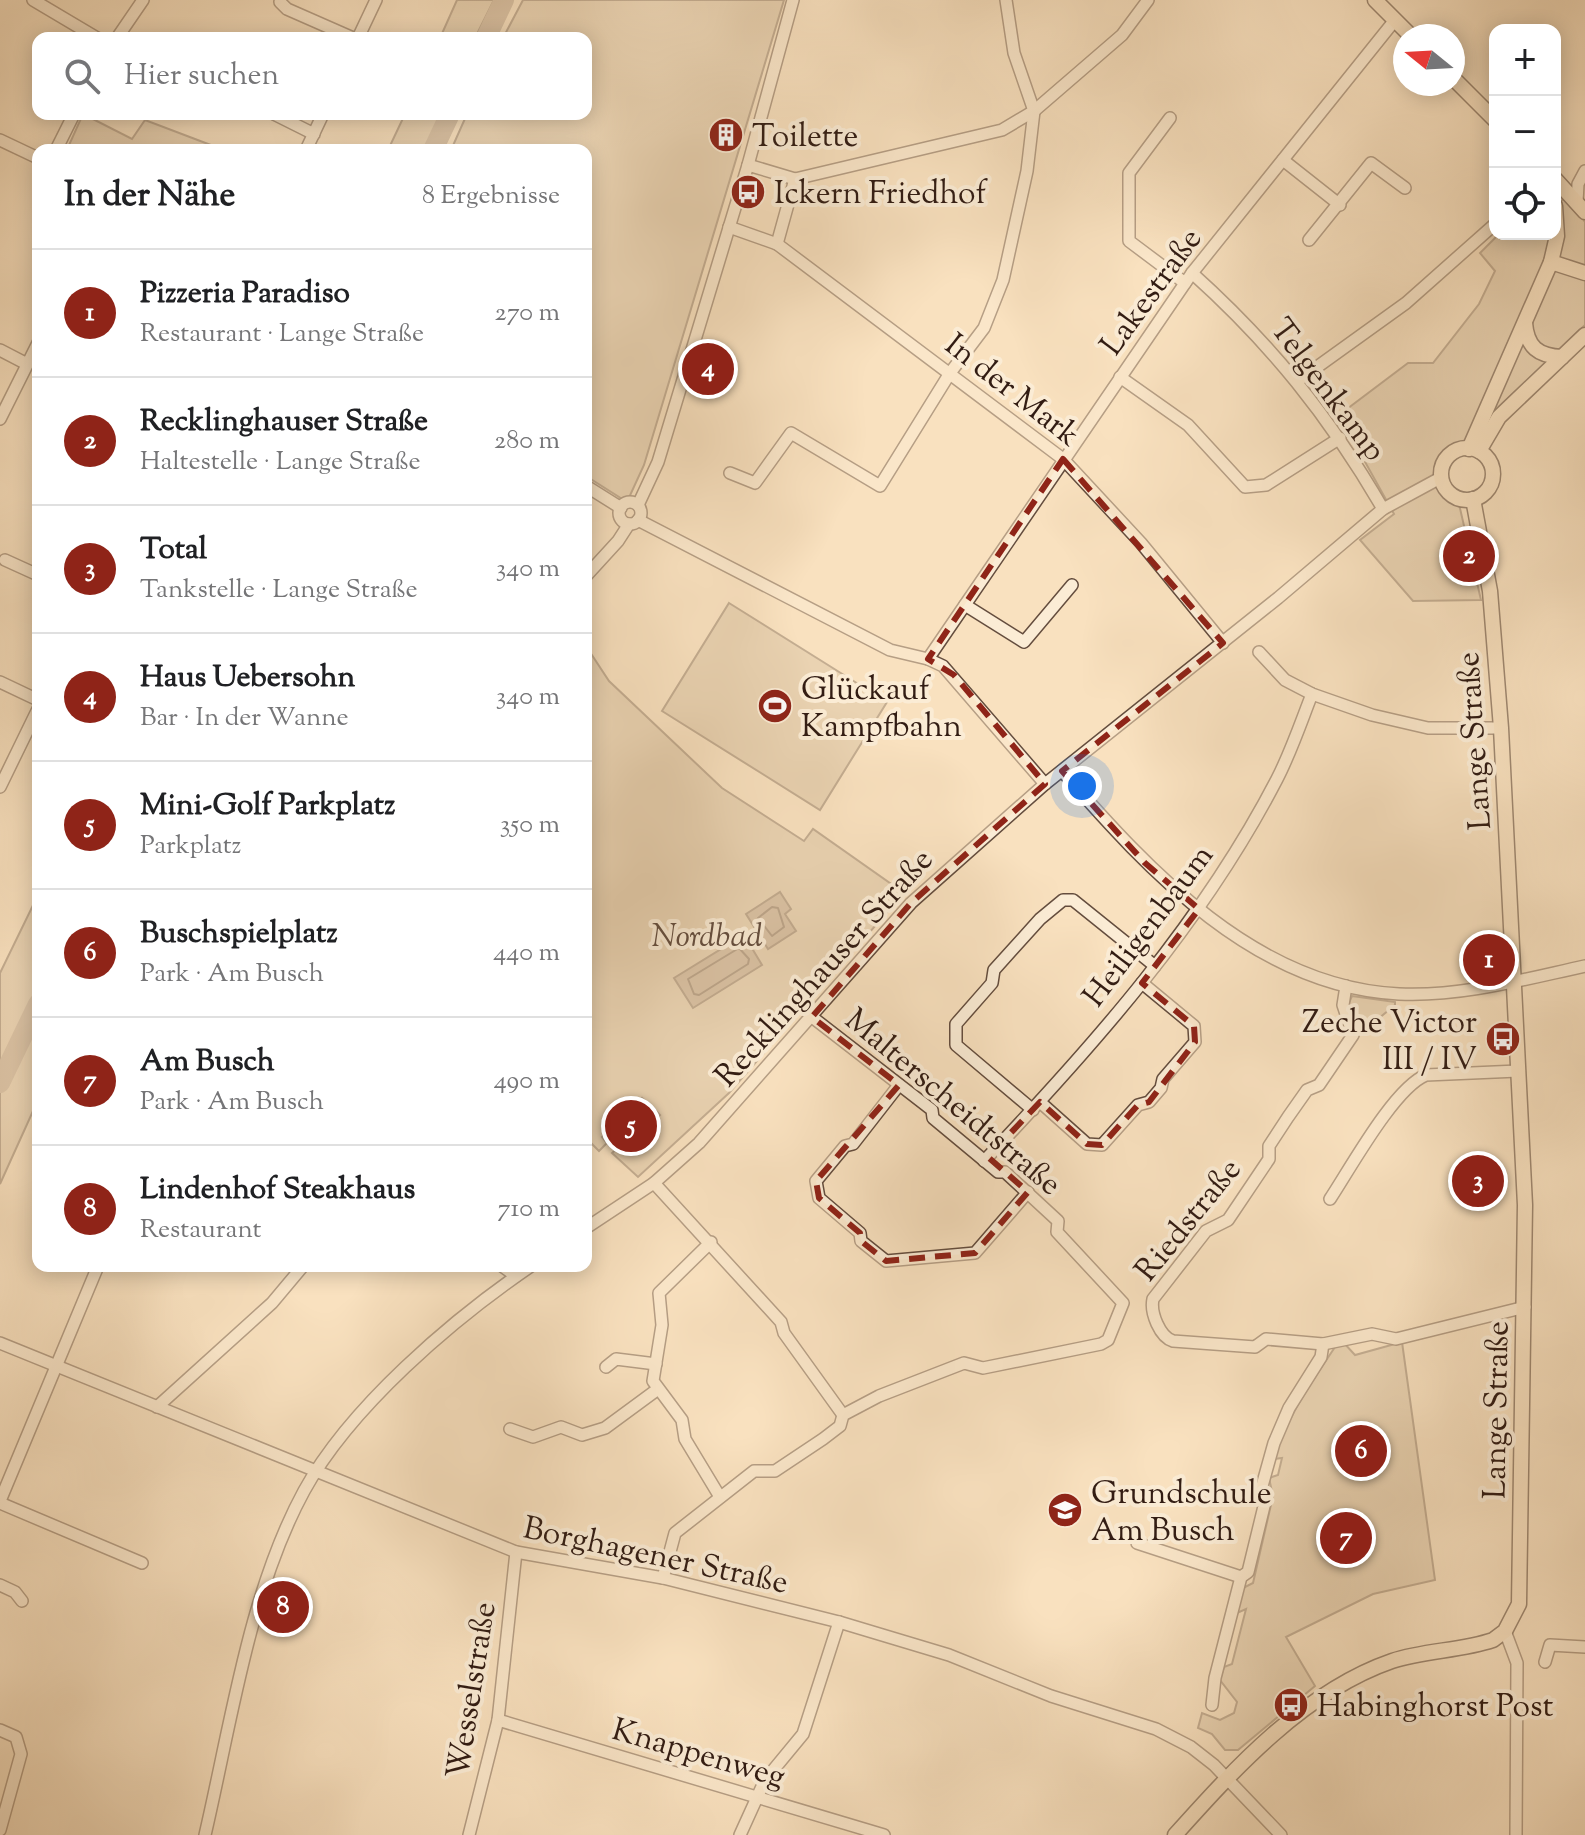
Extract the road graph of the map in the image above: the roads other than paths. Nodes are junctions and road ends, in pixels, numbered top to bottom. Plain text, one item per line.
1 (33, 0) edge
2 (143, 0) edge
3 (376, 0) edge
4 (793, 0) edge
5 (1006, 0) edge
6 (1148, 0) edge
7 (1375, 0) edge
8 (280, 2) edge
9 (1395, 20) junction
10 (1399, 24) edge
11 (87, 32) edge
12 (121, 32) edge
13 (341, 32) edge
14 (358, 32) edge
15 (1465, 90) edge
16 (1034, 111) junction
17 (1489, 114) edge
18 (1170, 118) dead end
19 (71, 120) edge
20 (286, 120) edge
21 (320, 120) edge
22 (314, 134) junction
23 (0, 140) edge
24 (59, 144) edge
25 (309, 144) edge
26 (32, 155) edge
27 (1283, 160) junction
28 (748, 165) junction
29 (1585, 171) edge
30 (795, 179) junction
31 (1561, 185) edge
32 (1405, 188) dead end
33 (1340, 205) junction
34 (1581, 207) edge
35 (729, 227) junction
36 (1489, 229) edge
37 (1309, 240) dead end
38 (1556, 240) edge
39 (777, 244) junction
40 (1551, 262) junction
41 (1585, 273) edge
42 (1188, 278) junction
43 (1525, 323) junction
44 (1585, 335) edge
45 (0, 350) edge
46 (32, 354) edge
47 (1562, 357) junction
48 (27, 364) junction
49 (950, 373) junction
50 (1120, 377) junction
51 (1299, 380) junction
52 (0, 419) edge
53 (1340, 438) junction
54 (1474, 450) junction
55 (1063, 459) junction
56 (730, 473) dead end
57 (1442, 477) junction
58 (592, 490) edge
59 (1473, 499) junction
60 (638, 505) junction
61 (621, 508) junction
62 (1383, 509) junction
63 (634, 522) junction
64 (5, 560) dead end
65 (592, 560) edge
66 (598, 564) junction
67 (592, 570) edge
68 (32, 572) edge
69 (1072, 585) dead end
70 (965, 605) junction
71 (1223, 643) junction
72 (1259, 652) dead end
73 (928, 659) junction
74 (0, 682) edge
75 (1312, 694) junction
76 (32, 697) edge
77 (32, 721) edge
78 (1501, 728) junction
79 (1062, 771) junction
80 (1045, 784) junction
81 (0, 787) edge
82 (1199, 909) junction
83 (1155, 966) junction
84 (1585, 966) edge
85 (1514, 980) junction
86 (1142, 983) junction
87 (1346, 986) junction
88 (812, 1017) junction
89 (1518, 1071) junction
90 (899, 1085) junction
91 (1036, 1106) junction
92 (984, 1161) junction
93 (654, 1183) junction
94 (1028, 1192) junction
95 (1330, 1199) dead end
96 (592, 1224) edge
97 (711, 1242) junction
98 (96, 1272) edge
99 (298, 1272) edge
100 (510, 1272) edge
101 (522, 1272) edge
102 (516, 1276) junction
103 (1525, 1307) junction
104 (0, 1343) edge
105 (1323, 1344) junction
106 (656, 1364) junction
107 (58, 1367) junction
108 (606, 1367) dead end
109 (658, 1389) junction
110 (157, 1407) junction
111 (843, 1415) junction
112 (510, 1429) dead end
113 (317, 1469) junction
114 (1, 1496) edge
115 (720, 1497) junction
116 (1137, 1543) dead end
117 (516, 1552) junction
118 (142, 1563) dead end
119 (1241, 1577) junction
120 (663, 1578) junction
121 (0, 1585) edge
122 (22, 1601) dead end
123 (839, 1622) junction
124 (1505, 1631) junction
125 (1585, 1647) edge
126 (1545, 1662) dead end
127 (1212, 1705) dead end
128 (498, 1720) junction
129 (0, 1730) edge
130 (1229, 1780) junction
131 (756, 1795) junction
132 (0, 1830) edge
133 (205, 1835) edge
134 (469, 1835) edge
135 (740, 1835) edge
136 (884, 1835) edge
137 (1175, 1835) edge
138 (1281, 1835) edge
139 (1516, 1835) edge

1 - 11 street
2 - 12 street
3 - 14 street
4 - 28 street
5 - 16 street
6 - 16 street
7 - 9 main road
8 - 13 street
9 - 10 main road
9 - 27 street, Lakestraße
15 - 17 main road
16 - 30 street
16 - 49 street
18 - 42 street, Telgenkamp
19 - 24 street
20 - 22 street
21 - 22 street
22 - 25 street
23 - 26 street
27 - 33 street
27 - 42 street, Lakestraße
28 - 30 street
28 - 35 street
29 - 34 street
30 - 39 street
31 - 34 main road
32 - 33 street
33 - 37 street
35 - 39 street, In der Mark
35 - 60 street
36 - 51 street
38 - 40 main road, Recklinghauser Straße
39 - 49 street, In der Mark
40 - 41 main road
40 - 43 main road, Recklinghauser Straße
42 - 50 street, Lakestraße
42 - 51 street, Telgenkamp
43 - 47 main road
43 - 54 main road, Recklinghauser Straße
44 - 47 main road, Recklinghauser Straße
45 - 48 street
46 - 48 street
47 - 54 main road, Recklinghauser Straße
48 - 52 street
49 - 55 street, In der Mark
49 - 56 street
50 - 53 street
50 - 55 street, Lakestraße
51 - 53 street, Telgenkamp
53 - 62 street, Telgenkamp
54 - 57 main road, Recklinghauser Straße
54 - 59 main road
55 - 70 street, Lakestraße
55 - 71 street, In der Mark
57 - 59 main road
57 - 62 street, Recklinghauser Straße
58 - 61 street
59 - 78 main road, Lange Straße
60 - 61 street
60 - 63 street
61 - 63 street
62 - 71 street, Recklinghauser Straße
63 - 66 street
63 - 73 street
64 - 68 street
65 - 66 street
66 - 67 street
69 - 70 street
70 - 73 street, Lakestraße
71 - 79 street, Recklinghauser Straße
72 - 75 street
73 - 80 street
74 - 76 street
75 - 78 street
75 - 82 street, Heiligenbaum
77 - 81 street
78 - 85 main road, Lange Straße
79 - 80 street, Recklinghauser Straße
79 - 82 street
80 - 88 street, Recklinghauser Straße
82 - 83 street, Heiligenbaum
82 - 87 street
83 - 86 street, Heiligenbaum
83 - 91 street
84 - 85 street
85 - 87 street
85 - 89 main road, Lange Straße
86 - 91 street, Heiligenbaum
86 - 91 street
87 - 105 street, Riedstraße
88 - 90 street, Malterscheidtstraße
88 - 93 street, Recklinghauser Straße
89 - 95 street
89 - 103 main road, Lange Straße
90 - 92 street, Malterscheidtstraße
90 - 94 street
91 - 92 street, Heiligenbaum
92 - 94 street, Malterscheidtstraße
93 - 96 street, Recklinghauser Straße
93 - 97 street
94 - 111 street, Malterscheidtstraße
97 - 106 street
97 - 111 street
98 - 107 street
99 - 110 street
100 - 102 street
101 - 102 street
102 - 113 street
103 - 105 street, Riedstraße
103 - 124 main road, Lange Straße
104 - 107 street, Borghagener Straße
105 - 119 street
106 - 108 street
106 - 109 street
107 - 110 street, Borghagener Straße
107 - 114 street
109 - 112 street
109 - 115 street
110 - 113 street, Borghagener Straße
111 - 115 street
113 - 117 street, Borghagener Straße
113 - 133 street
114 - 118 street
115 - 120 street
116 - 119 street
117 - 120 street, Borghagener Straße
117 - 128 street, Wesselstraße
119 - 127 street
120 - 123 street, Borghagener Straße
121 - 122 street
123 - 130 street, Borghagener Straße
123 - 131 street
124 - 130 main road
124 - 139 street
125 - 126 street
128 - 131 street, Knappenweg
128 - 134 street, Wesselstraße
129 - 132 street
130 - 137 main road
130 - 138 street, Borghagener Straße
131 - 135 street
131 - 136 street, Knappenweg

